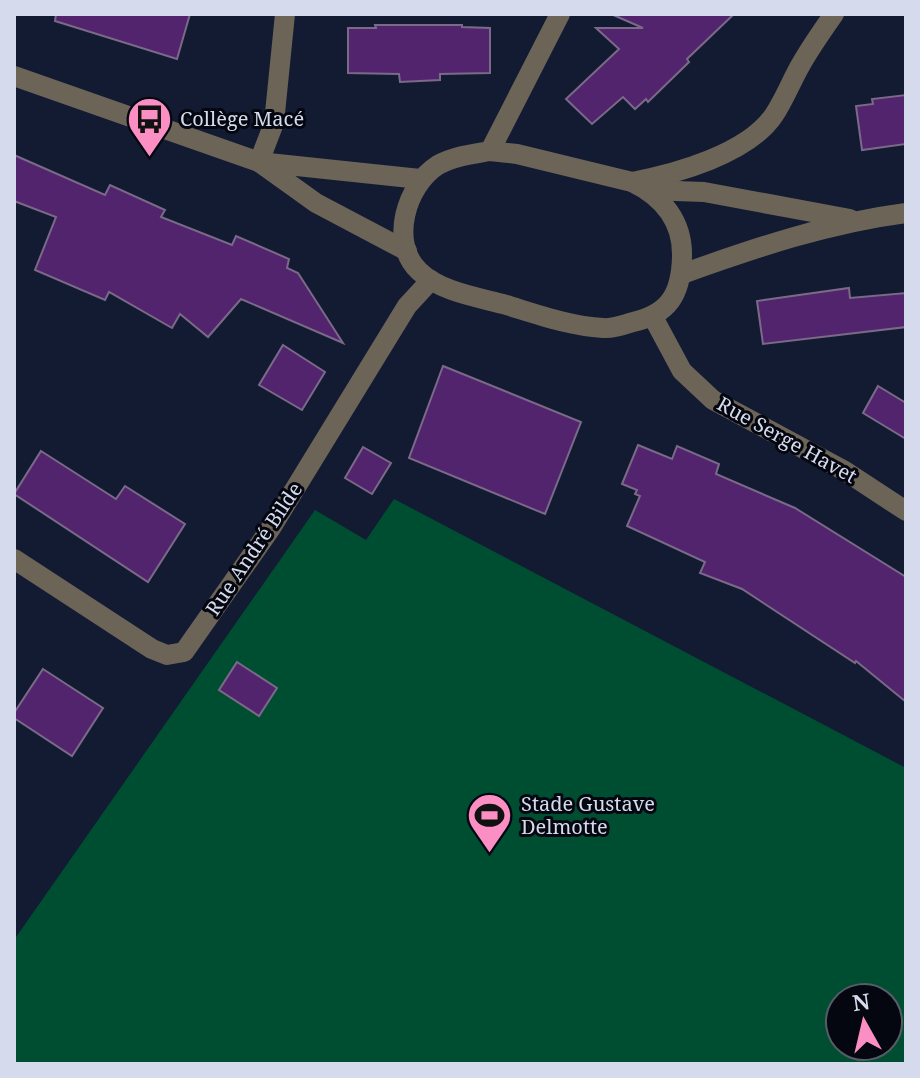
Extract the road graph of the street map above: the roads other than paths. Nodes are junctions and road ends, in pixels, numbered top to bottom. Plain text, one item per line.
1 (285, 14) edge
2 (560, 14) edge
3 (834, 14) edge
4 (14, 76) edge
5 (490, 151) junction
6 (259, 162) junction
7 (420, 179) junction
8 (640, 186) junction
9 (906, 213) edge
10 (854, 220) junction
11 (407, 251) junction
12 (682, 274) junction
13 (431, 280) junction
14 (653, 317) junction
15 (906, 511) edge
16 (14, 559) edge

1 - 6 street
2 - 5 street
3 - 8 street
4 - 6 street
5 - 7 street
5 - 8 street
6 - 7 street
6 - 11 street
7 - 11 street
8 - 10 street
8 - 12 street
9 - 10 street
10 - 12 street
11 - 13 street
12 - 14 street
13 - 14 street
13 - 16 street, Rue André Bilde
14 - 15 street, Rue Serge Havet

